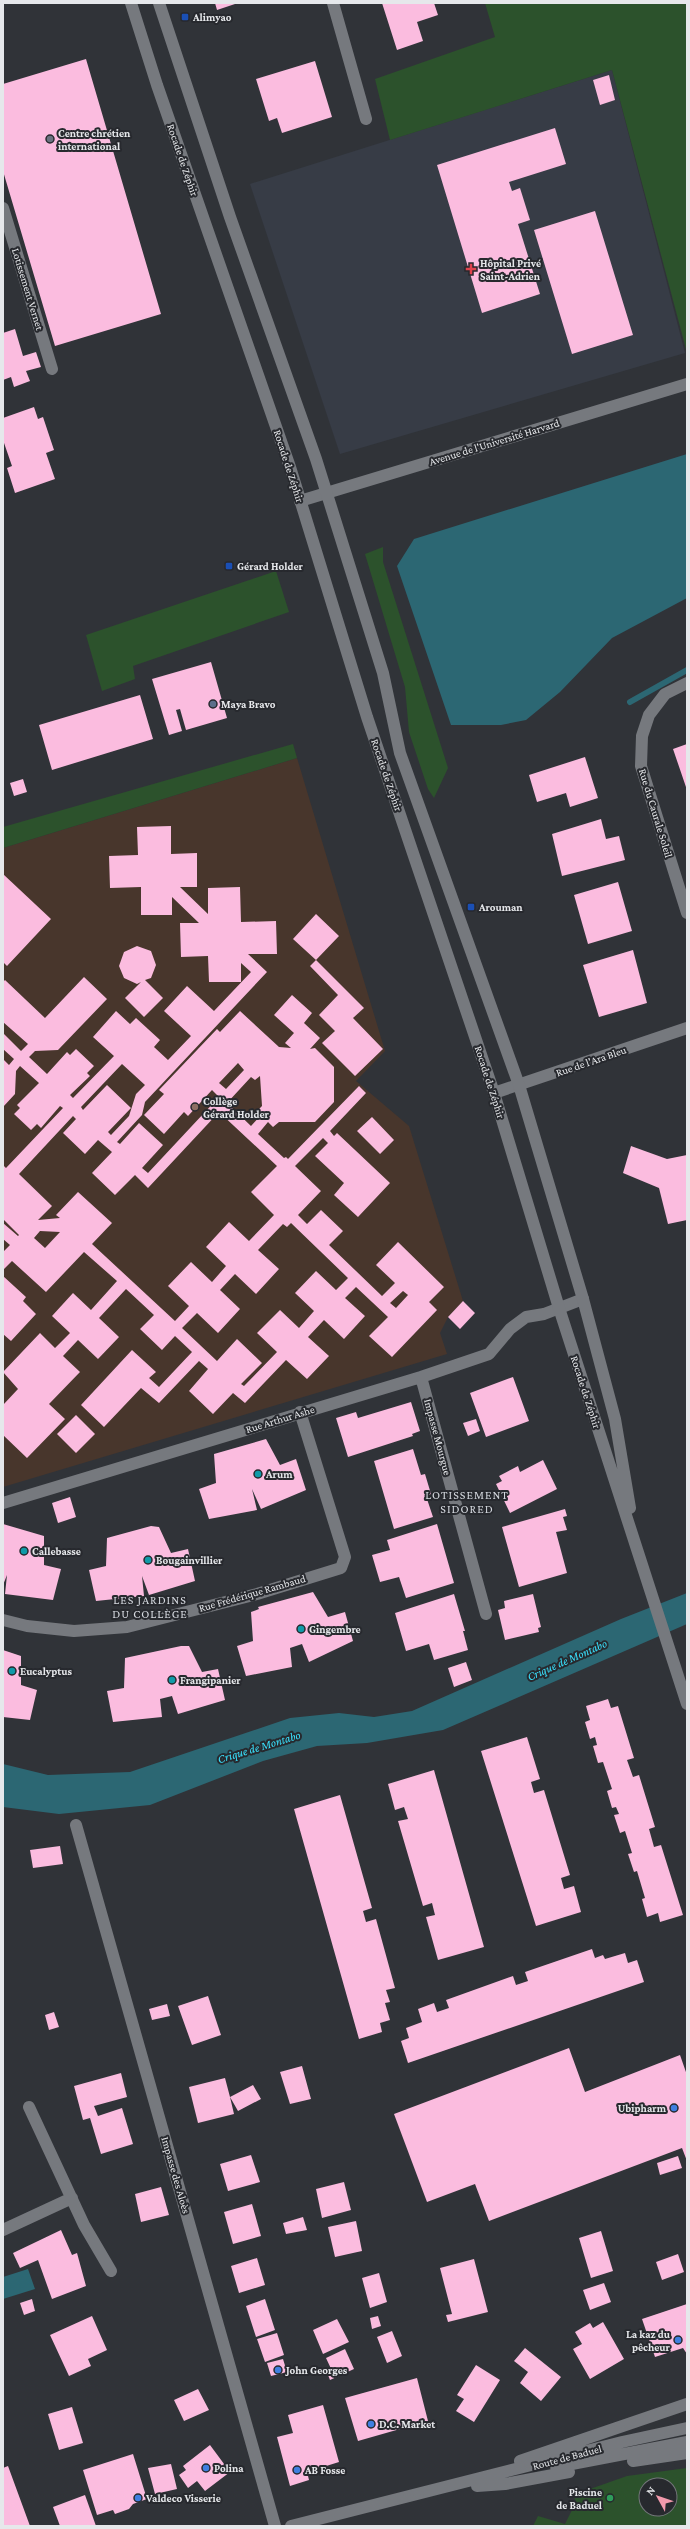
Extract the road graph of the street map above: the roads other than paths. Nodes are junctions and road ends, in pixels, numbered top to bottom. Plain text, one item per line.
1 (131, 3) edge
2 (159, 3) edge
3 (333, 3) edge
4 (366, 119) dead end
5 (3, 208) edge
6 (52, 369) dead end
7 (687, 384) edge
8 (326, 492) junction
9 (300, 501) junction
10 (687, 683) edge
11 (687, 913) edge
12 (687, 1028) edge
13 (519, 1085) junction
14 (494, 1093) junction
15 (583, 1299) junction
16 (559, 1308) junction
17 (421, 1377) junction
18 (300, 1412) junction
19 (3, 1503) edge
20 (637, 1549) junction
21 (486, 1614) dead end
22 (3, 1620) edge
23 (687, 1704) edge
24 (76, 1824) dead end
25 (29, 2107) dead end
26 (72, 2198) junction
27 (3, 2230) edge
28 (110, 2271) dead end
29 (687, 2404) edge
30 (687, 2428) edge
31 (687, 2442) edge
32 (687, 2453) edge
33 (447, 2488) junction
34 (275, 2526) edge
35 (291, 2526) edge

1 - 9 main road, Rocade de Zéphir
2 - 8 main road, Rocade de Zéphir
3 - 4 main road
5 - 6 main road, Lotissement Vernet
7 - 8 main road, Avenue de l'Université Harvard
8 - 9 main road, Avenue de l'Université Harvard
8 - 13 main road, Rocade de Zéphir
9 - 14 main road, Rocade de Zéphir
10 - 11 main road, Rue du Caurale Soleil
12 - 13 main road, Rue de l'Ara Bleu
13 - 14 main road, Rue de l'Ara Bleu
13 - 15 main road, Rocade de Zéphir
14 - 16 main road, Rocade de Zéphir
15 - 16 main road, Rue Arthur Ashe
15 - 20 main road, Rocade de Zéphir
16 - 17 main road, Rue Arthur Ashe
16 - 20 main road, Rocade de Zéphir
17 - 18 main road, Rue Arthur Ashe
17 - 21 main road, Impasse Mourgue
18 - 19 main road, Rue Arthur Ashe
18 - 22 main road, Rue Frédérique Rambaud
20 - 23 main road, Rocade de Zéphir
24 - 34 main road, Impasse des Aloès
25 - 26 main road
26 - 27 main road
26 - 28 main road
29 - 33 main road
30 - 33 main road, Route de Baduel
31 - 33 main road, Route de Baduel
32 - 33 main road
33 - 35 main road, Route de Baduel

